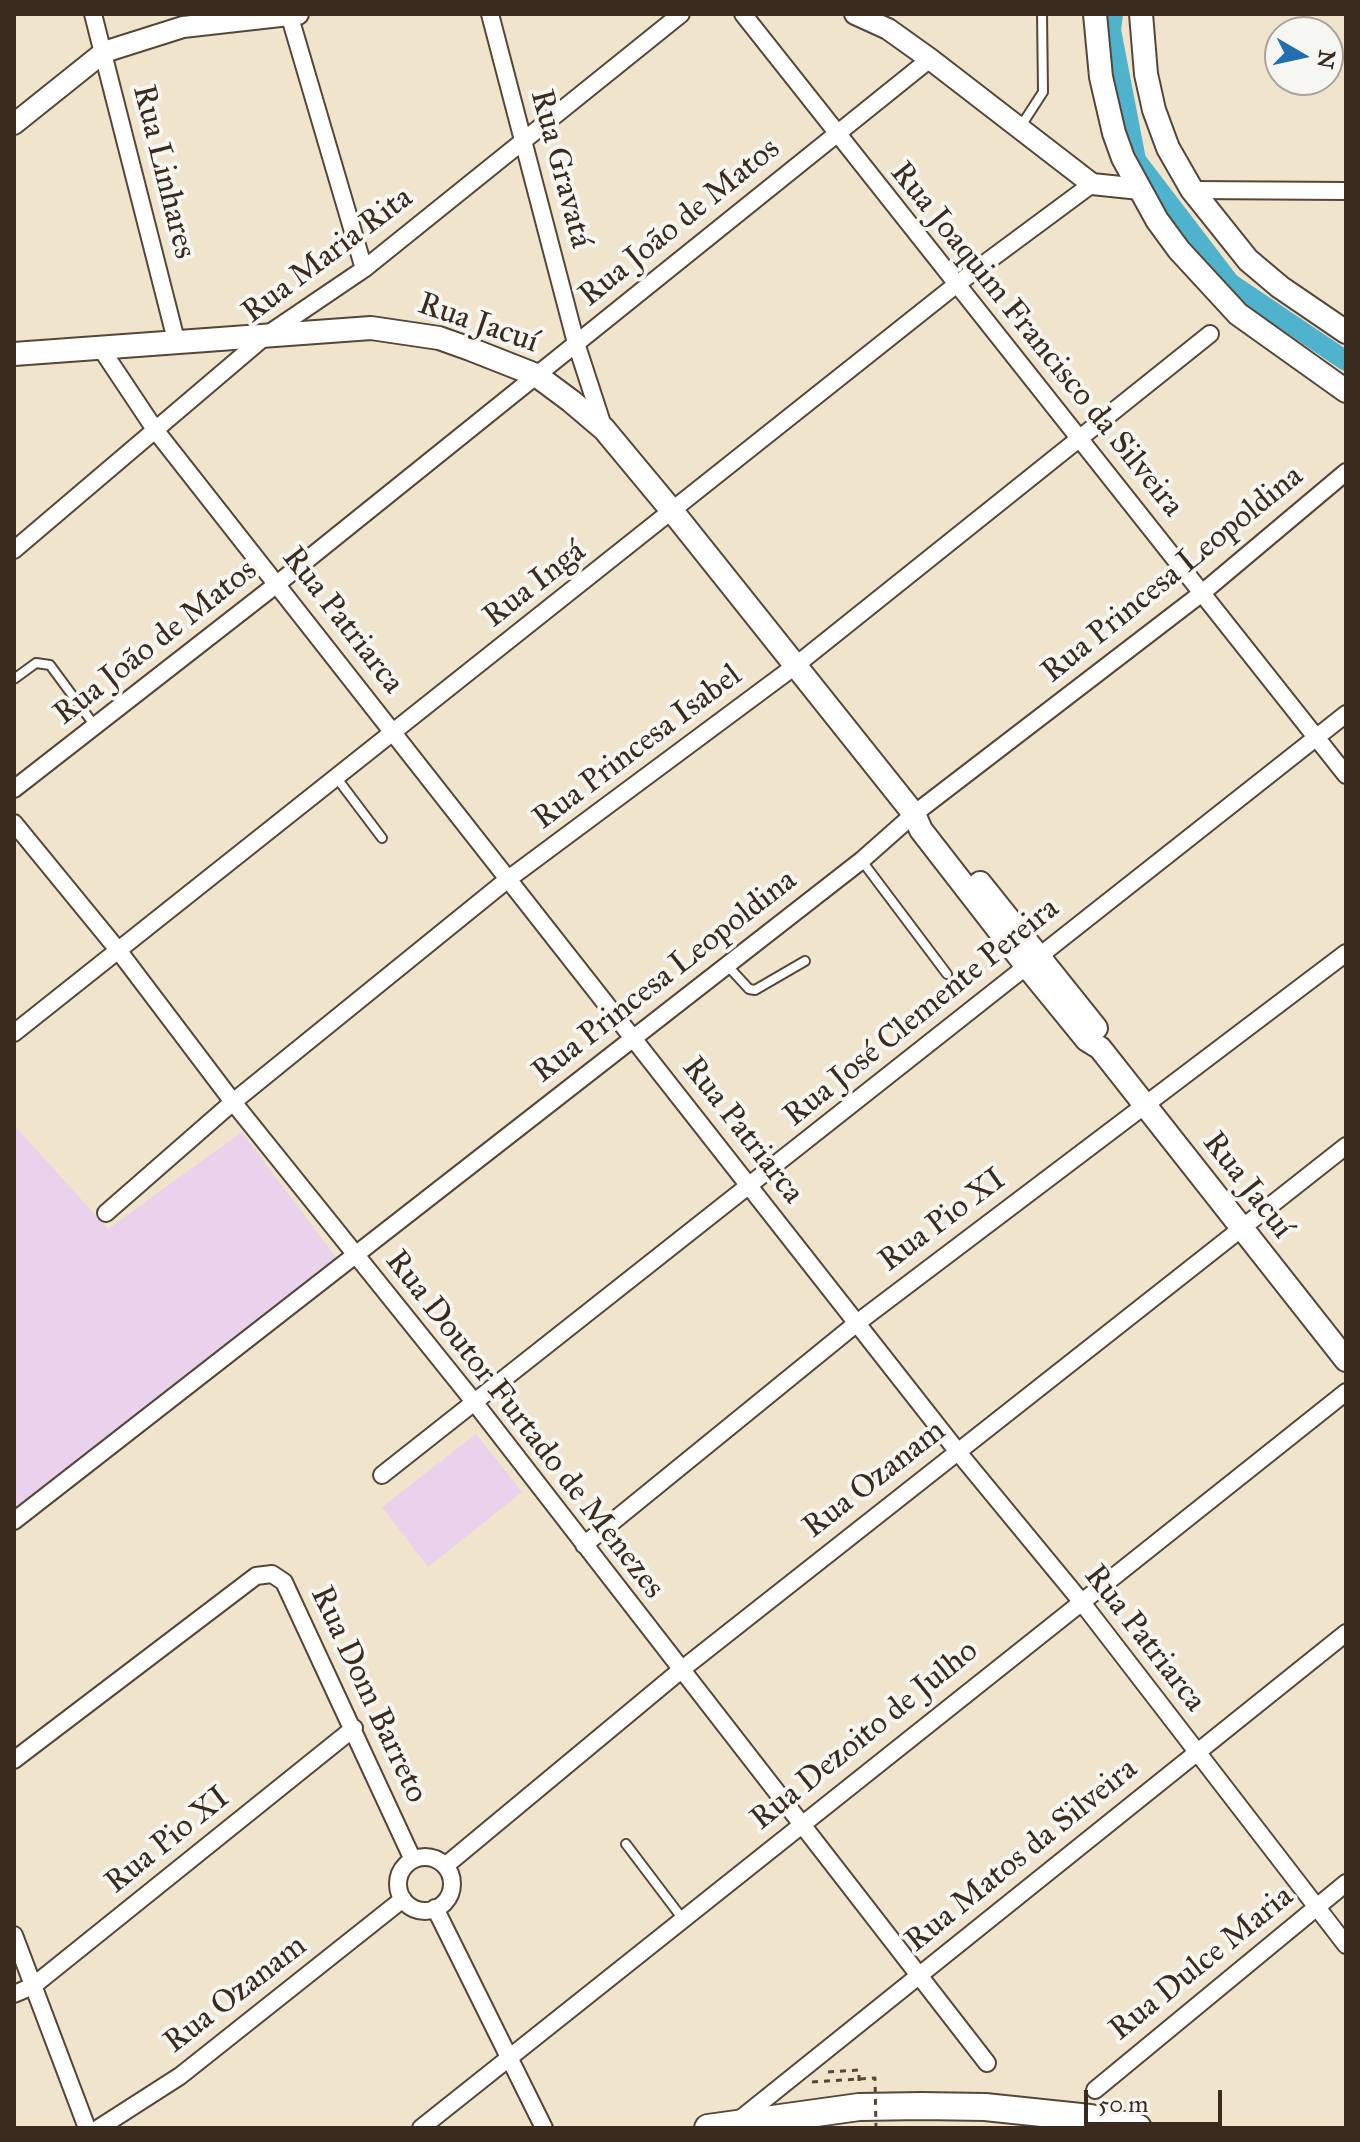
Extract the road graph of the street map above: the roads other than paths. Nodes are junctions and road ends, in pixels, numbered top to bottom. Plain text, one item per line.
1 (93, 14) edge
2 (490, 14) edge
3 (681, 14) edge
4 (743, 14) edge
5 (855, 14) edge
6 (1042, 14) edge
7 (1095, 14) edge
8 (1141, 14) edge
9 (292, 15) edge
10 (104, 52) junction
11 (930, 59) junction
12 (14, 124) edge
13 (1019, 129) junction
14 (835, 133) junction
15 (523, 139) junction
16 (1092, 184) junction
17 (1140, 189) junction
18 (1192, 190) junction
19 (1346, 191) edge
20 (364, 269) junction
21 (957, 284) junction
22 (1346, 332) edge
23 (268, 334) junction
24 (1210, 334) dead end
25 (576, 343) junction
26 (177, 344) junction
27 (100, 347) junction
28 (14, 354) edge
29 (536, 375) junction
30 (1346, 391) edge
31 (604, 429) junction
32 (156, 431) junction
33 (1079, 439) junction
34 (1346, 472) edge
35 (673, 512) junction
36 (14, 550) edge
37 (277, 584) junction
38 (1202, 593) junction
39 (795, 666) junction
40 (14, 679) edge
41 (1346, 714) edge
42 (95, 726) junction
43 (392, 731) junction
44 (1317, 738) junction
45 (1346, 775) edge
46 (335, 777) junction
47 (14, 789) edge
48 (914, 814) junction
49 (14, 823) edge
50 (382, 838) dead end
51 (862, 860) junction
52 (507, 880) junction
53 (118, 950) junction
54 (1346, 953) edge
55 (1032, 959) junction
56 (805, 961) dead end
57 (726, 964) junction
58 (947, 974) dead end
59 (14, 1033) edge
60 (632, 1037) junction
61 (233, 1102) junction
62 (1142, 1104) junction
63 (1346, 1146) edge
64 (750, 1187) junction
65 (106, 1213) dead end
66 (1239, 1228) junction
67 (354, 1255) junction
68 (857, 1323) junction
69 (1346, 1360) edge
70 (1346, 1392) edge
71 (475, 1403) junction
72 (958, 1452) junction
73 (382, 1475) dead end
74 (14, 1521) edge
75 (584, 1545) junction
76 (1080, 1600) junction
77 (1346, 1633) edge
78 (681, 1670) junction
79 (354, 1728) junction
80 (1197, 1753) junction
81 (14, 1760) edge
82 (800, 1823) junction
83 (626, 1844) dead end
84 (413, 1860) junction
85 (445, 1866) junction
86 (1346, 1883) edge
87 (403, 1899) junction
88 (1315, 1907) junction
89 (435, 1908) junction
90 (682, 1918) junction
91 (14, 1935) edge
92 (1346, 1945) edge
93 (917, 1976) junction
94 (33, 1986) junction
95 (14, 1994) edge
96 (507, 2057) junction
97 (987, 2063) dead end
98 (1095, 2090) dead end
99 (734, 2124) junction
100 (87, 2128) edge
101 (99, 2128) edge
102 (421, 2128) edge
103 (544, 2128) edge
104 (708, 2128) edge
105 (1138, 2128) edge

1 - 10 street, Rua Linhares
2 - 15 street, Rua Gravatá
3 - 15 street, Rua Maria Rita
4 - 14 street, Rua Joaquim Francisco da Silveira
5 - 11 street
6 - 13 lane
7 - 17 main road
8 - 18 main road
9 - 10 street
9 - 20 street
10 - 12 street
10 - 26 street, Rua Linhares
11 - 13 street
11 - 14 street, Rua João de Matos
13 - 16 street
14 - 21 street, Rua Joaquim Francisco da Silveira
14 - 25 street, Rua João de Matos
15 - 20 street, Rua Maria Rita
15 - 25 street, Rua Gravatá
16 - 17 street
16 - 21 street, Rua Ingá
17 - 30 main road
18 - 19 street
18 - 22 main road
20 - 23 street, Rua Maria Rita
21 - 33 street, Rua Joaquim Francisco da Silveira
21 - 35 street, Rua Ingá
23 - 26 main road, Rua Jacuí
23 - 29 main road, Rua Jacuí
23 - 32 street, Rua Maria Rita
24 - 33 street, Rua Princesa Isabel
25 - 29 street, Rua João de Matos
25 - 31 street, Rua Gravatá
26 - 27 main road, Rua Jacuí
27 - 28 main road, Rua Jacuí
27 - 32 street, Rua Patriarca
29 - 31 main road, Rua Jacuí
29 - 37 street, Rua João de Matos
31 - 35 main road, Rua Jacuí
32 - 36 street, Rua Maria Rita
32 - 37 street, Rua Patriarca
33 - 38 street, Rua Joaquim Francisco da Silveira
33 - 39 street, Rua Princesa Isabel
34 - 38 street, Rua Princesa Leopoldina
35 - 39 main road, Rua Jacuí
35 - 43 street, Rua Ingá
37 - 42 street, Rua João de Matos
37 - 43 street, Rua Patriarca
38 - 44 street, Rua Joaquim Francisco da Silveira
38 - 48 street, Rua Princesa Leopoldina
39 - 48 main road, Rua Jacuí
39 - 52 street, Rua Princesa Isabel
40 - 42 lane
41 - 44 street, Rua José Clemente Pereira
42 - 47 street, Rua João de Matos
43 - 46 street, Rua Ingá
43 - 52 street, Rua Patriarca
44 - 45 street, Rua Joaquim Francisco da Silveira
44 - 55 street, Rua José Clemente Pereira
46 - 50 lane
46 - 53 street, Rua Ingá
48 - 51 street, Rua Princesa Leopoldina
48 - 55 main road, Rua Jacuí
49 - 53 street, Rua Doutor Furtado de Menezes
51 - 57 street, Rua Princesa Leopoldina
51 - 58 lane
52 - 60 street, Rua Patriarca
52 - 61 street, Rua Princesa Isabel
53 - 59 street, Rua Ingá
53 - 61 street, Rua Doutor Furtado de Menezes
54 - 62 street, Rua Pio XI
55 - 62 main road, Rua Jacuí
55 - 64 street, Rua José Clemente Pereira
56 - 57 lane
57 - 60 street, Rua Princesa Leopoldina
60 - 64 street, Rua Patriarca
60 - 67 street, Rua Princesa Leopoldina
61 - 65 street, Rua Princesa Isabel
61 - 67 street, Rua Doutor Furtado de Menezes
62 - 66 main road, Rua Jacuí
62 - 68 street, Rua Pio XI
63 - 66 street, Rua Ozanam
64 - 68 street, Rua Patriarca
64 - 71 street, Rua José Clemente Pereira
66 - 69 main road, Rua Jacuí
66 - 72 street, Rua Ozanam
67 - 71 street, Rua Doutor Furtado de Menezes
67 - 74 street, Rua Princesa Leopoldina
68 - 72 street, Rua Patriarca
68 - 75 street, Rua Pio XI
70 - 76 street, Rua Dezoito de Julho
71 - 73 street, Rua José Clemente Pereira
71 - 75 street, Rua Doutor Furtado de Menezes
72 - 76 street, Rua Patriarca
72 - 78 street, Rua Ozanam
75 - 78 street, Rua Doutor Furtado de Menezes
76 - 80 street, Rua Patriarca
76 - 82 street, Rua Dezoito de Julho
77 - 80 street, Rua Matos da Silveira
78 - 82 street, Rua Doutor Furtado de Menezes
78 - 85 street, Rua Ozanam
79 - 81 street, Rua Dom Barreto
79 - 84 street, Rua Dom Barreto
79 - 94 street, Rua Pio XI
80 - 88 street, Rua Patriarca
80 - 93 street, Rua Matos da Silveira
82 - 90 street, Rua Dezoito de Julho
82 - 93 street, Rua Doutor Furtado de Menezes
83 - 90 lane
84 - 85 street
84 - 87 street
85 - 89 street
86 - 88 street, Rua Dulce Maria
87 - 89 street
87 - 101 street, Rua Ozanam
88 - 92 street, Rua Patriarca
88 - 98 street, Rua Dulce Maria
89 - 96 street
90 - 96 street, Rua Dezoito de Julho
91 - 94 street
93 - 97 street, Rua Doutor Furtado de Menezes
93 - 99 street, Rua Matos da Silveira
94 - 95 street, Rua Pio XI
94 - 100 street
96 - 102 street, Rua Dezoito de Julho
96 - 103 street
99 - 104 highway
99 - 105 highway

